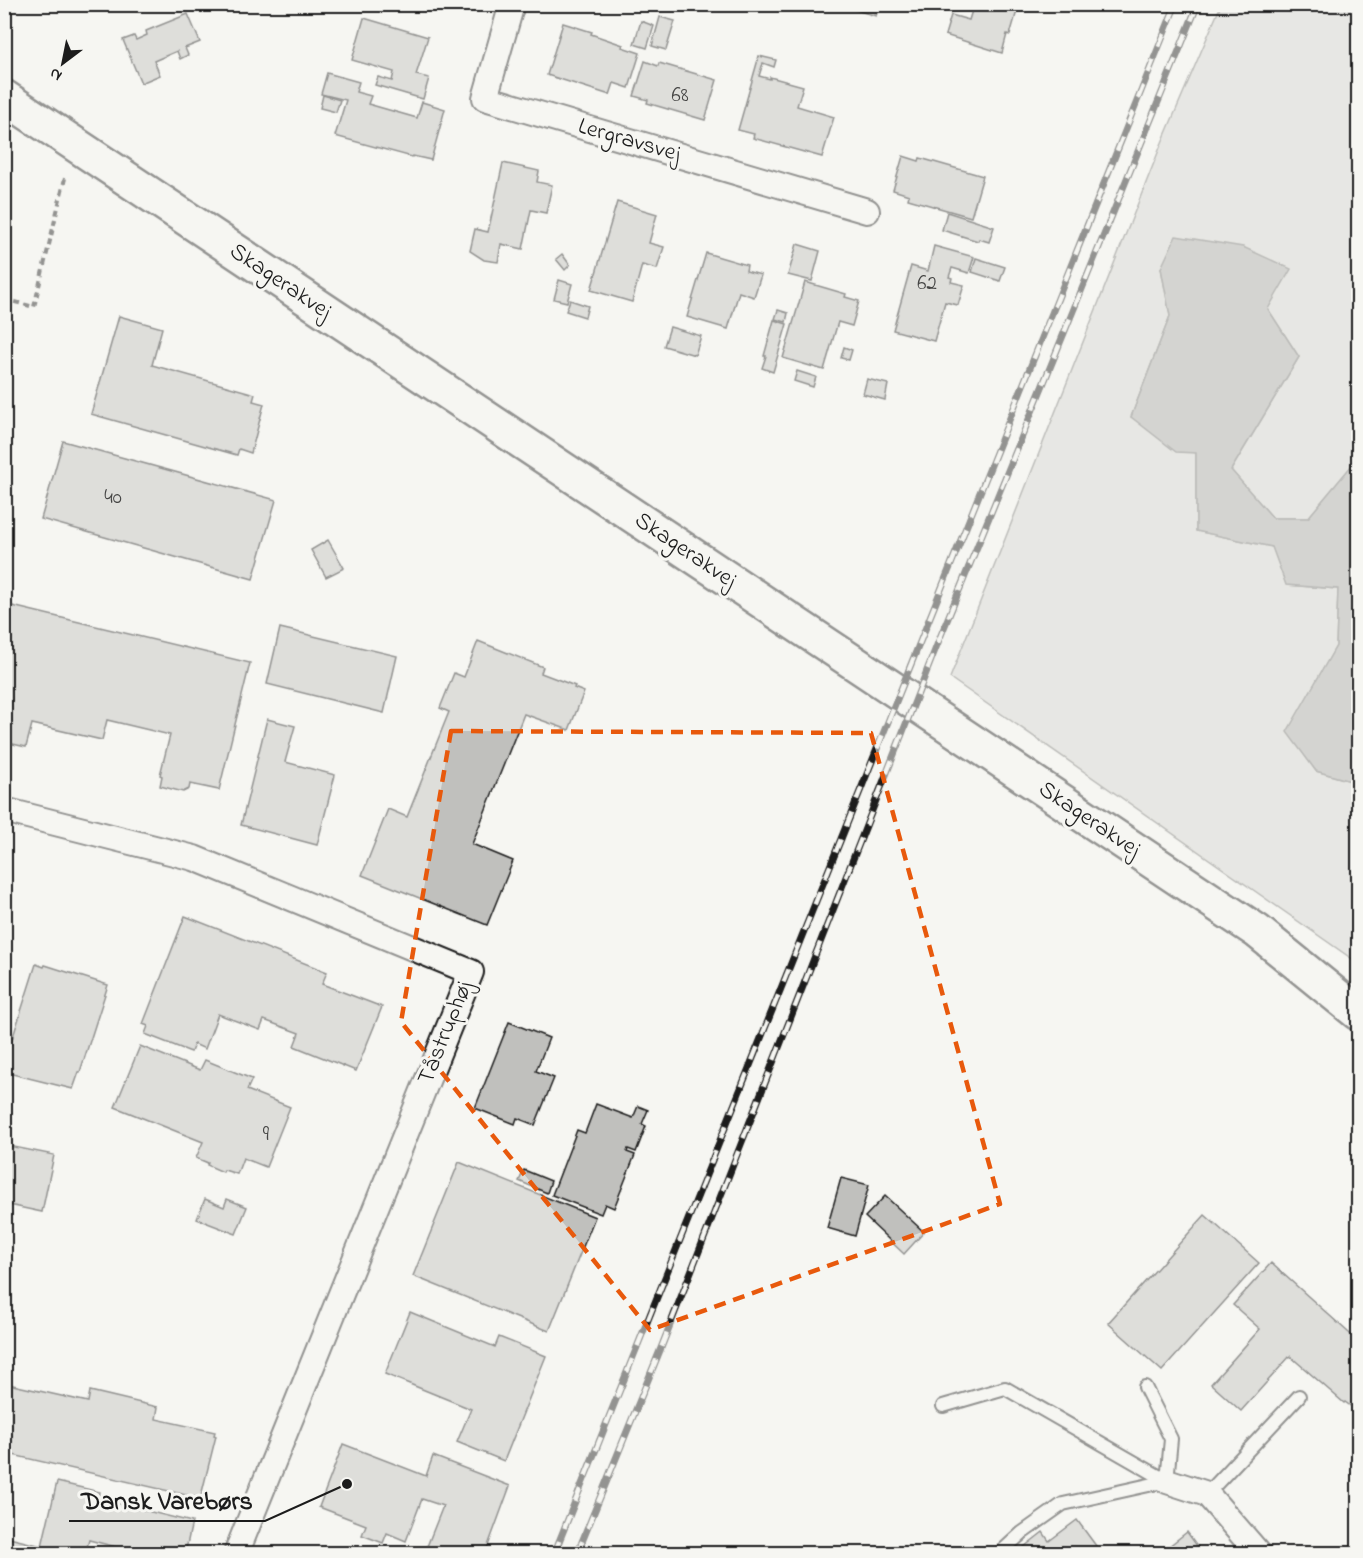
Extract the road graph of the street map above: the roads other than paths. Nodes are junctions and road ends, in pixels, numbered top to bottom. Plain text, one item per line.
1 (512, 4) edge
2 (4, 97) edge
3 (867, 211) dead end
4 (4, 810) edge
5 (1359, 1013) edge
6 (1145, 1387) dead end
7 (1299, 1396) dead end
8 (943, 1406) dead end
9 (1167, 1480) junction
10 (1207, 1494) junction
11 (236, 1554) edge
12 (999, 1554) edge
13 (1259, 1554) edge

1 - 3 street, Lergravsvej
2 - 5 street, Skagerakvej
4 - 11 street, Tåstruphøj
6 - 9 lane
7 - 10 lane
8 - 9 lane
9 - 10 street
9 - 12 lane
10 - 13 street

